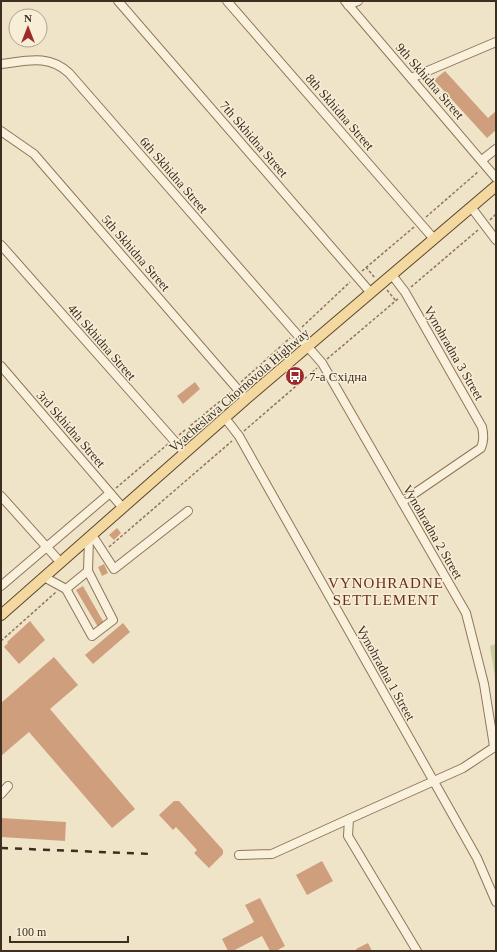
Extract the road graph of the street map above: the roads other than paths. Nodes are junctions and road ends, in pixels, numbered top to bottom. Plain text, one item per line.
1 (118, 1) edge
2 (228, 1) edge
3 (358, 1) edge
4 (347, 3) edge
5 (496, 42) edge
6 (1, 64) edge
7 (411, 78) junction
8 (1, 131) edge
9 (496, 149) edge
10 (484, 163) junction
11 (496, 178) edge
12 (496, 186) edge
13 (471, 207) junction
14 (434, 239) junction
15 (496, 240) edge
16 (1, 246) edge
17 (392, 275) junction
18 (371, 293) junction
19 (308, 347) junction
20 (1, 366) edge
21 (246, 399) junction
22 (225, 418) junction
23 (185, 453) junction
24 (110, 493) junction
25 (1, 496) edge
26 (402, 502) junction
27 (123, 508) junction
28 (188, 511) dead end
29 (90, 537) junction
30 (47, 546) junction
31 (61, 563) junction
32 (88, 571) junction
33 (44, 577) junction
34 (1, 586) edge
35 (65, 588) junction
36 (1, 615) edge
37 (495, 746) edge
38 (433, 782) junction
39 (8, 786) dead end
40 (1, 794) edge
41 (349, 819) junction
42 (239, 855) dead end
43 (496, 902) edge
44 (417, 951) edge

1 - 18 street, 7th Skhidna Street
2 - 14 street, 8th Skhidna Street
3 - 4 street
4 - 7 street, 9th Skhidna Street
5 - 7 street
6 - 19 street, 6th Skhidna Street
7 - 10 street, 9th Skhidna Street
8 - 21 street, 5th Skhidna Street
9 - 10 street
10 - 11 street, 9th Skhidna Street
12 - 13 main road, Vyacheslava Chornovola Highway
13 - 14 main road, Vyacheslava Chornovola Highway
13 - 15 street
14 - 17 main road, Vyacheslava Chornovola Highway
16 - 23 street, 4th Skhidna Street
17 - 18 main road, Vyacheslava Chornovola Highway
17 - 26 street, Vynohradna 3 Street
18 - 19 main road, Vyacheslava Chornovola Highway
19 - 21 main road, Vyacheslava Chornovola Highway
19 - 26 street, Vynohradna 2 Street
20 - 24 street, 3rd Skhidna Street
21 - 22 main road, Vyacheslava Chornovola Highway
22 - 23 main road, Vyacheslava Chornovola Highway
22 - 38 street, Vynohradna 1 Street
23 - 27 main road, Vyacheslava Chornovola Highway
24 - 27 street, 3rd Skhidna Street
24 - 30 street
25 - 30 street
26 - 37 street, Vynohradna 2 Street
27 - 29 main road, Vyacheslava Chornovola Highway
28 - 29 street
29 - 31 main road, Vyacheslava Chornovola Highway
29 - 32 street
30 - 31 street
30 - 34 street
31 - 33 main road, Vyacheslava Chornovola Highway
32 - 35 street
32 - 35 street
33 - 35 street
33 - 36 main road, Vyacheslava Chornovola Highway
37 - 38 street
38 - 41 street
38 - 43 street, Vynohradna 1 Street
39 - 40 street
41 - 42 street
41 - 44 street

